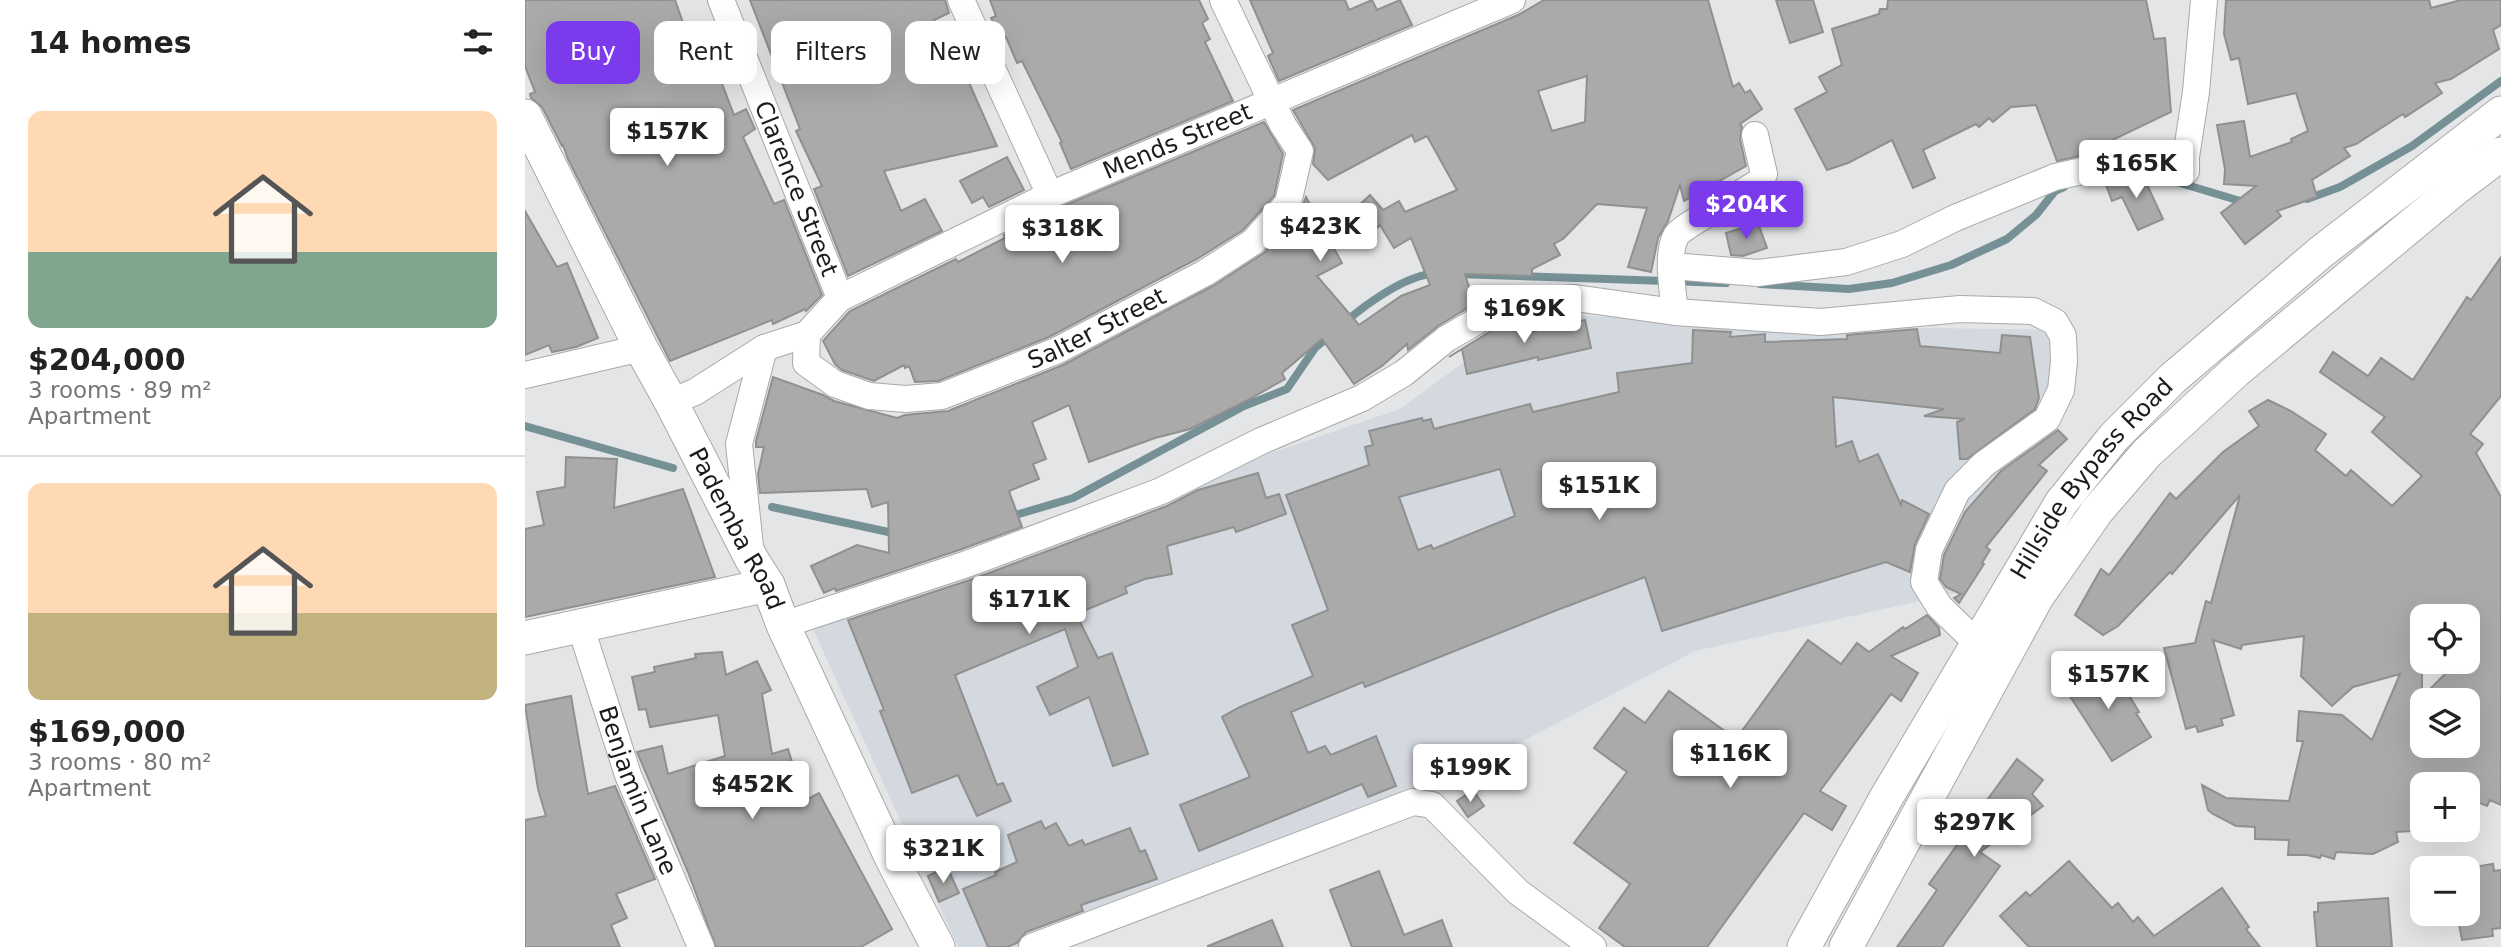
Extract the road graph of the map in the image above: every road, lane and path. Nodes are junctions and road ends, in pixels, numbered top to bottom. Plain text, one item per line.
1 (721, 0) edge
2 (961, 0) edge
3 (1223, 0) edge
4 (1512, 0) edge
5 (2204, 0) edge
6 (1473, 8) edge
7 (1272, 102) junction
8 (2501, 113) edge
9 (525, 116) edge
10 (1755, 135) dead end
11 (2501, 155) edge
12 (1050, 195) junction
13 (1671, 269) junction
14 (839, 298) junction
15 (1675, 312) junction
16 (807, 334) junction
17 (641, 348) junction
18 (764, 348) junction
19 (525, 375) edge
20 (671, 402) junction
21 (760, 572) junction
22 (783, 625) junction
23 (581, 628) junction
24 (525, 638) edge
25 (1978, 644) junction
26 (701, 947) edge
27 (938, 947) edge
28 (1032, 947) edge
29 (1593, 947) edge
30 (1804, 947) edge
31 (1846, 947) edge

1 - 14 street, Clarence Street
2 - 12 street
3 - 7 street
4 - 6 street, Mends Street
5 - 13 street
6 - 7 street, Mends Street
7 - 12 street, Mends Street
7 - 16 street, Salter Street
8 - 25 main road, Hillside Bypass Road
9 - 17 main road, Pademba Road
10 - 13 street
11 - 31 main road, Hillside Bypass Road
12 - 14 street, Mends Street
13 - 15 street
14 - 16 street, Mends Street
15 - 22 street
15 - 25 street
16 - 18 street
17 - 19 street
17 - 20 main road, Pademba Road
18 - 20 street
18 - 21 street
20 - 21 main road, Pademba Road
21 - 22 main road, Pademba Road
21 - 23 main road
22 - 27 main road, Pademba Road
23 - 24 main road
23 - 26 street, Benjamin Lane
25 - 30 main road, Hillside Bypass Road
28 - 29 street

